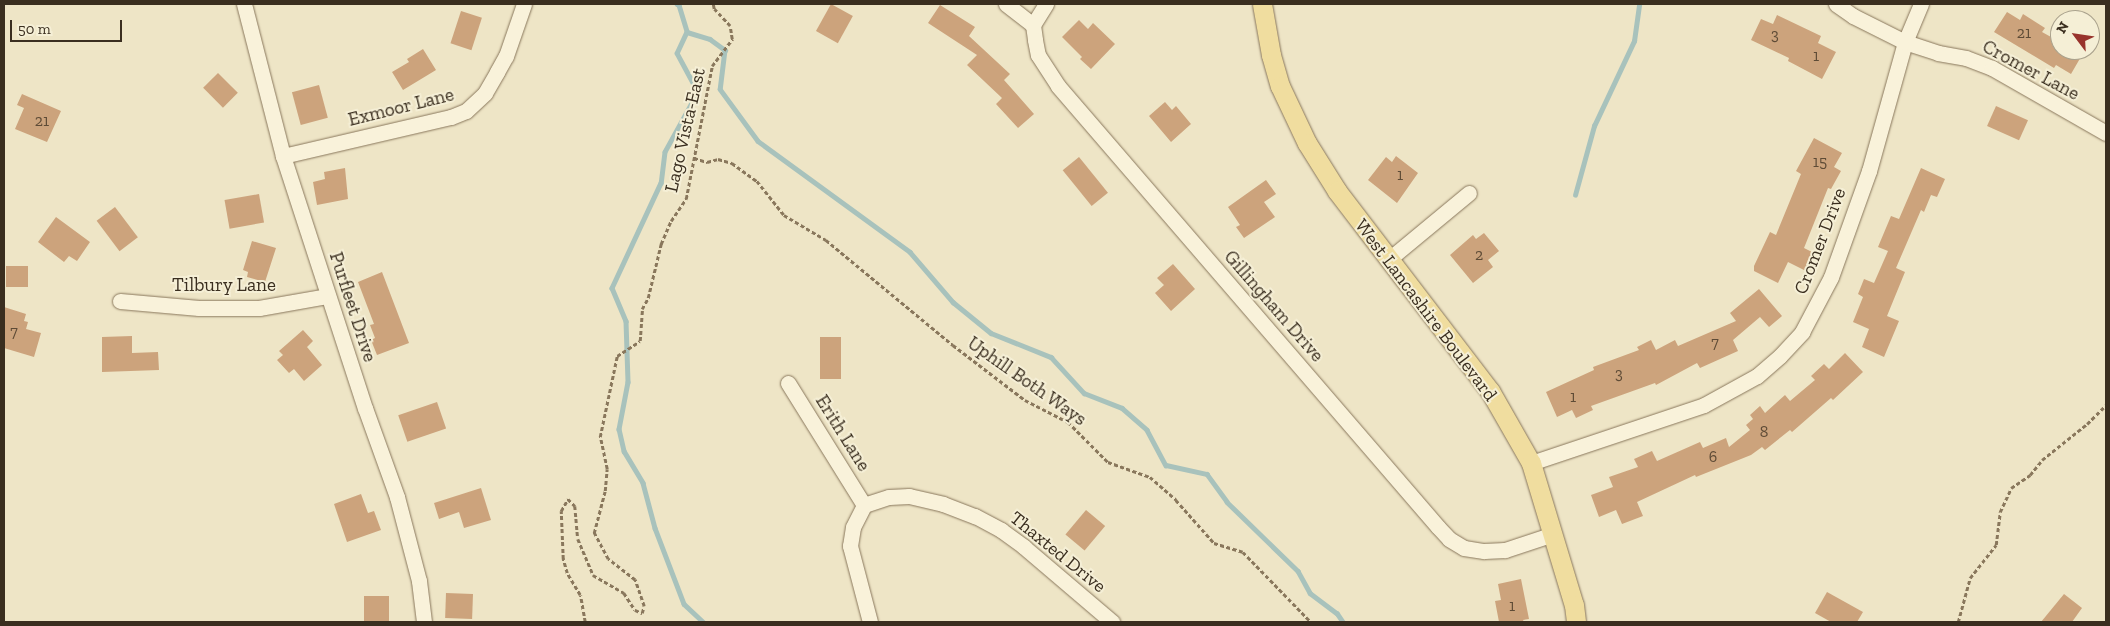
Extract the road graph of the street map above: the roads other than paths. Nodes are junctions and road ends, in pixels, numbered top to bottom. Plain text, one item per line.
1 (244, 4) edge
2 (524, 4) edge
3 (1006, 4) edge
4 (1046, 4) edge
5 (1262, 4) edge
6 (1836, 4) edge
7 (1921, 4) edge
8 (1033, 25) junction
9 (1905, 42) junction
10 (2106, 133) edge
11 (283, 156) junction
12 (1469, 193) dead end
13 (1388, 260) junction
14 (328, 296) junction
15 (120, 301) dead end
16 (788, 384) dead end
17 (1530, 463) junction
18 (864, 505) junction
19 (1553, 534) junction
20 (424, 622) edge
21 (870, 622) edge
22 (1112, 622) edge
23 (1576, 622) edge

1 - 11 street, Purfleet Drive
2 - 11 street, Exmoor Lane
3 - 8 street
4 - 8 street
5 - 13 main road, West Lancashire Boulevard
6 - 9 street, Cromer Lane
7 - 9 street, Cromer Drive
8 - 19 street, Gillingham Drive
9 - 10 street, Cromer Lane
9 - 17 street, Cromer Drive
11 - 14 street, Purfleet Drive
12 - 13 street
13 - 17 main road, West Lancashire Boulevard
14 - 15 street, Tilbury Lane
14 - 20 street, Purfleet Drive
16 - 18 street, Erith Lane
17 - 19 main road, West Lancashire Boulevard
18 - 21 street
18 - 22 street, Thaxted Drive
19 - 23 main road, West Lancashire Boulevard

